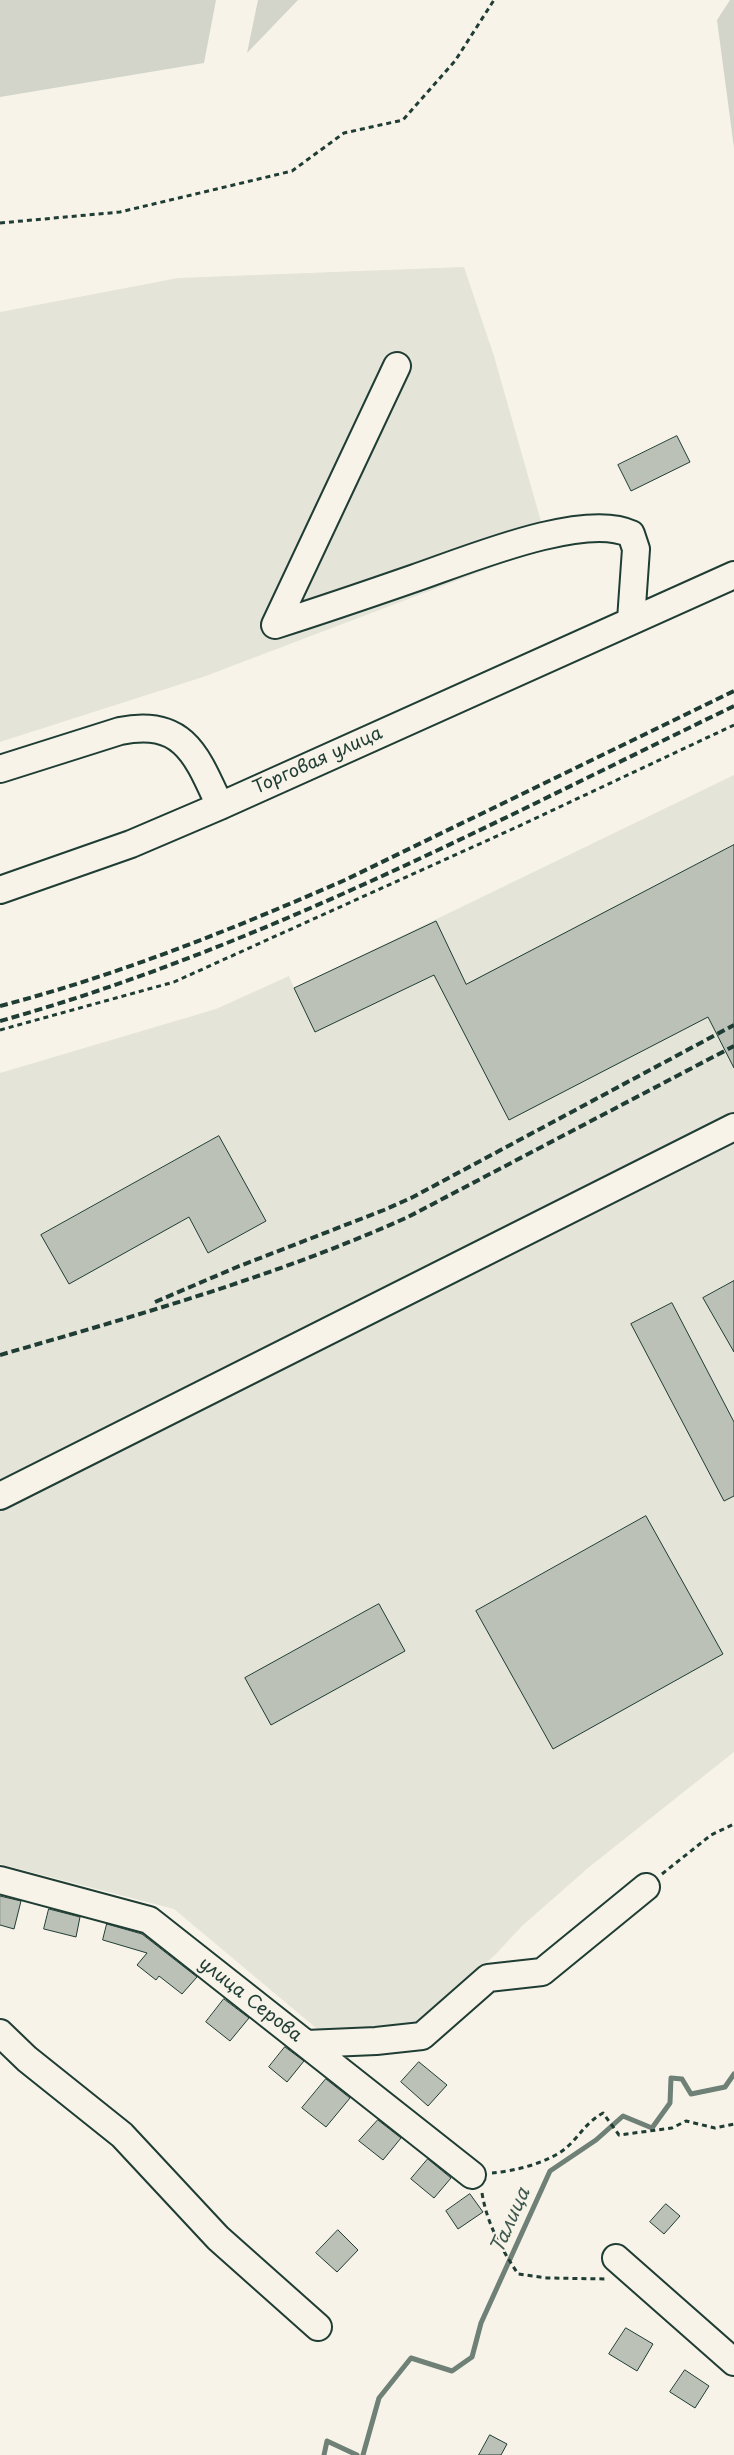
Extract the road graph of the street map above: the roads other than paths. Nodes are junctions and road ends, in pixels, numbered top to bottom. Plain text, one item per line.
1 (397, 366) dead end
2 (734, 575) edge
3 (632, 620) junction
4 (0, 769) edge
5 (220, 806) junction
6 (0, 890) edge
7 (734, 1127) edge
8 (0, 1496) edge
9 (0, 1880) edge
10 (646, 1887) road end
11 (0, 2033) edge
12 (306, 2044) junction
13 (472, 2175) road end
14 (616, 2258) dead end
15 (318, 2327) dead end
16 (734, 2362) edge

1 - 3 street
2 - 3 street, Торговая улица
3 - 5 street, Торговая улица
4 - 5 street
5 - 6 street, Торговая улица
7 - 8 street
9 - 12 street, улица Серова
10 - 12 street
11 - 15 street
12 - 13 street, улица Серова
14 - 16 street

